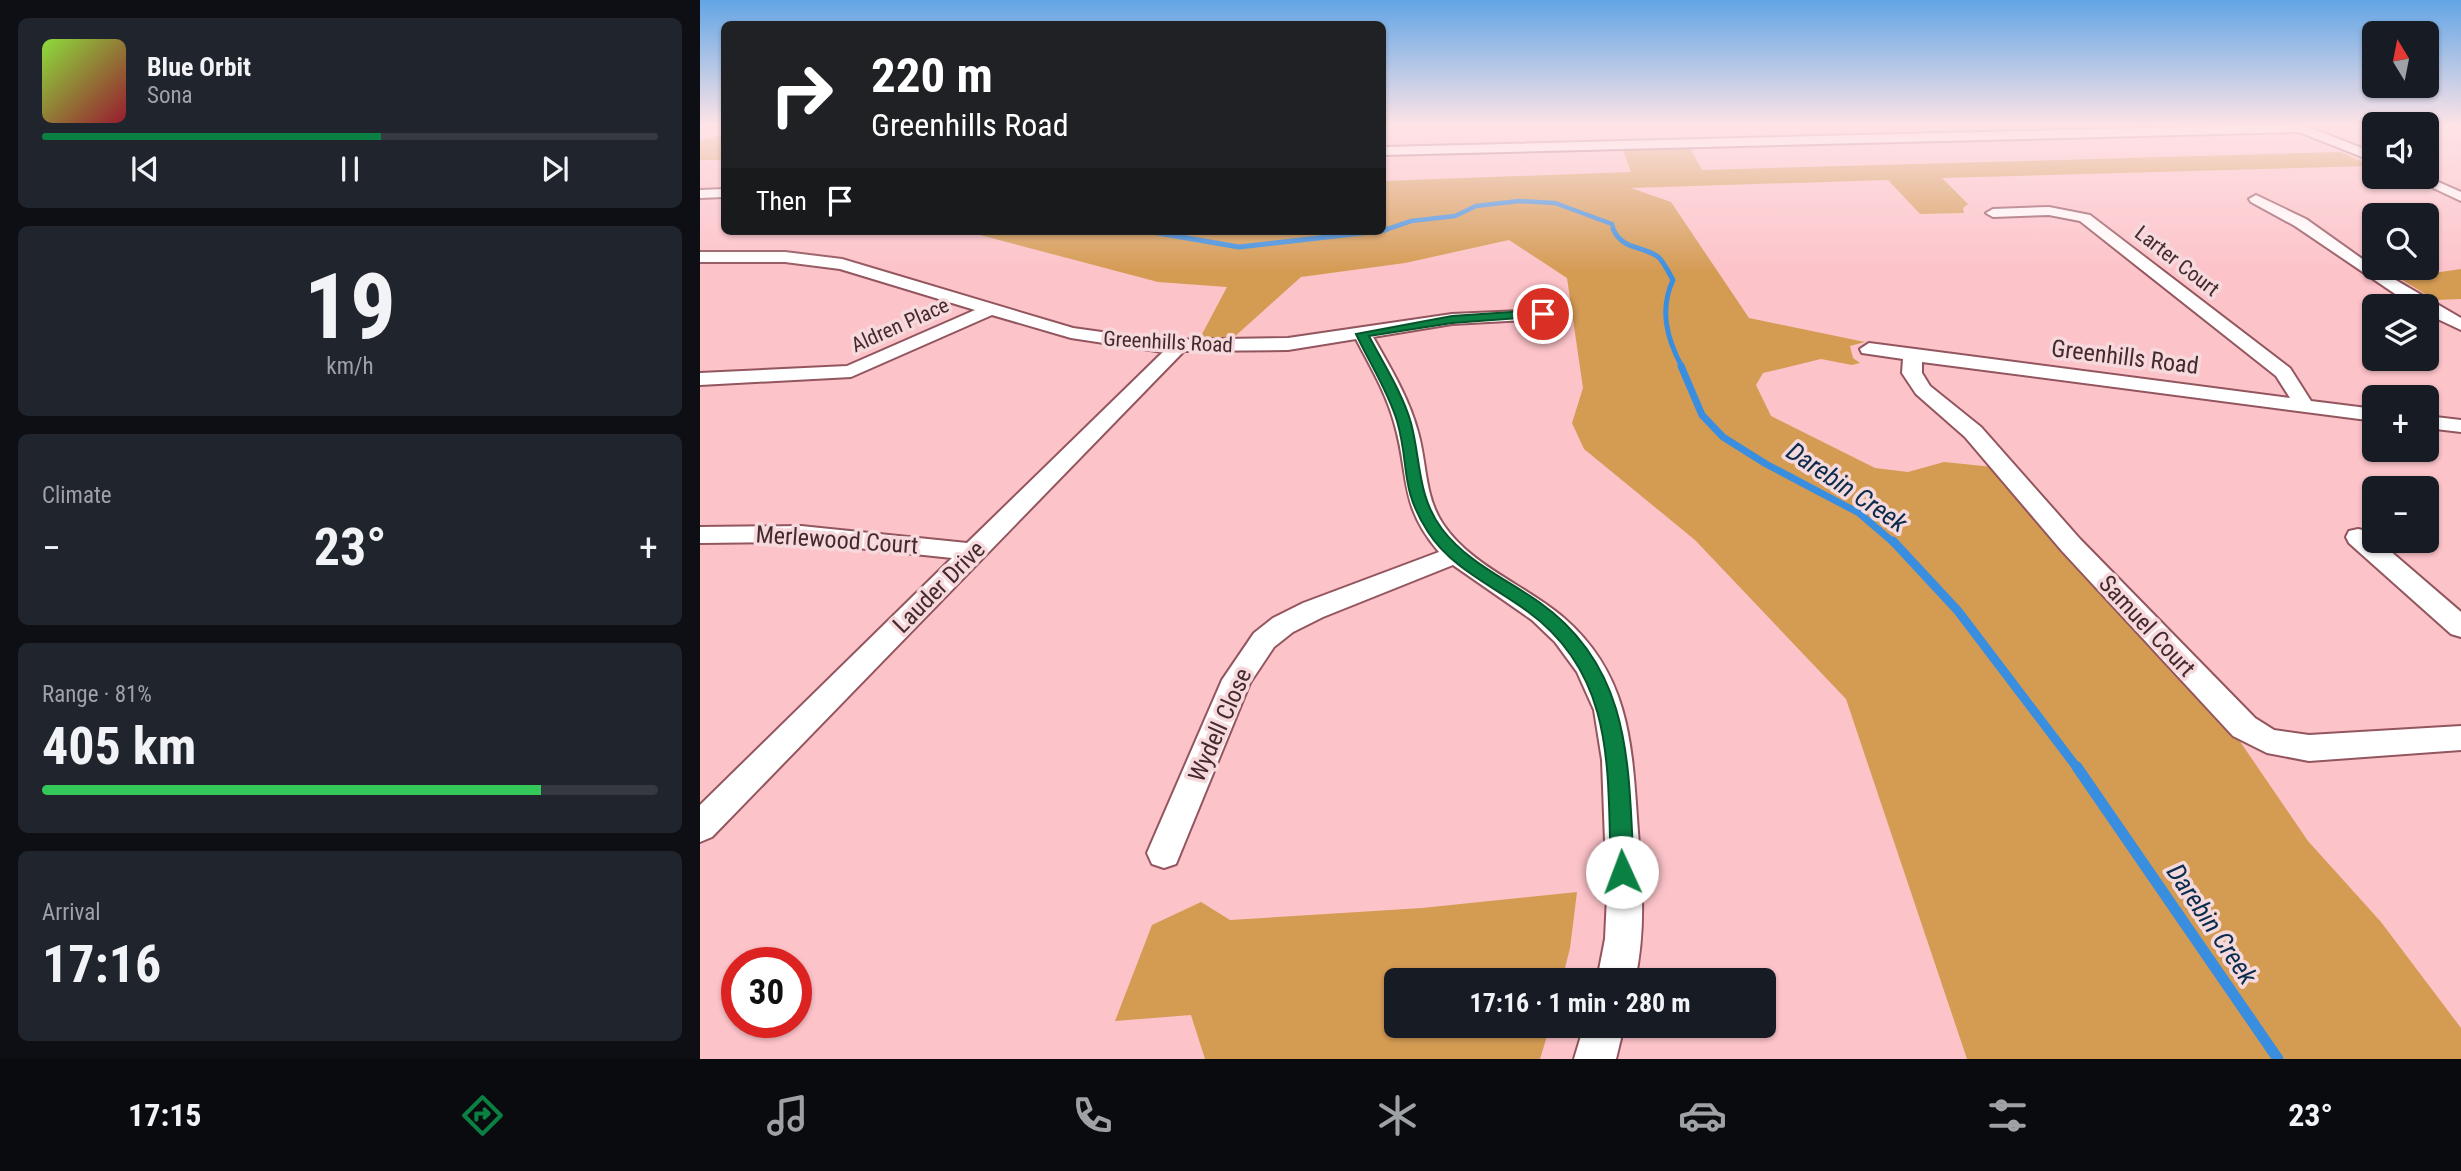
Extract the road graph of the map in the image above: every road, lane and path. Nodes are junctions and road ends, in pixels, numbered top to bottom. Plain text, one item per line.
1 (2439, 186) edge
2 (721, 193) edge
3 (700, 194) edge
4 (2460, 195) edge
5 (2256, 199) dead end
6 (1993, 213) dead end
7 (700, 257) edge
8 (2405, 294) edge
9 (991, 309) junction
10 (1561, 313) dead end
11 (2439, 314) edge
12 (2461, 325) edge
13 (1362, 334) junction
14 (1178, 347) junction
15 (1869, 349) dead end
16 (1913, 357) junction
17 (700, 379) edge
18 (2304, 406) junction
19 (2362, 413) edge
20 (2439, 423) edge
21 (2461, 426) edge
22 (700, 535) edge
23 (2358, 537) dead end
24 (974, 552) junction
25 (1456, 555) junction
26 (2461, 627) edge
27 (2461, 738) edge
28 (700, 827) edge
29 (1164, 853) dead end
30 (1618, 968) edge
31 (1601, 1038) edge
32 (1595, 1059) edge

1 - 4 street
2 - 3 street
5 - 8 street
6 - 18 street, Larter Court
7 - 9 street, Greenhills Road
9 - 14 street, Greenhills Road
9 - 17 street, Aldren Place
10 - 13 street, Greenhills Road
11 - 12 street
13 - 14 street, Greenhills Road
13 - 25 street
14 - 24 street, Lauder Drive
15 - 16 street, Greenhills Road
16 - 18 street, Greenhills Road
16 - 27 street, Samuel Court
18 - 19 street, Greenhills Road
20 - 21 street
22 - 24 street, Merlewood Court
23 - 26 street
24 - 28 street, Lauder Drive
25 - 29 street, Wydell Close
25 - 30 street
31 - 32 street

